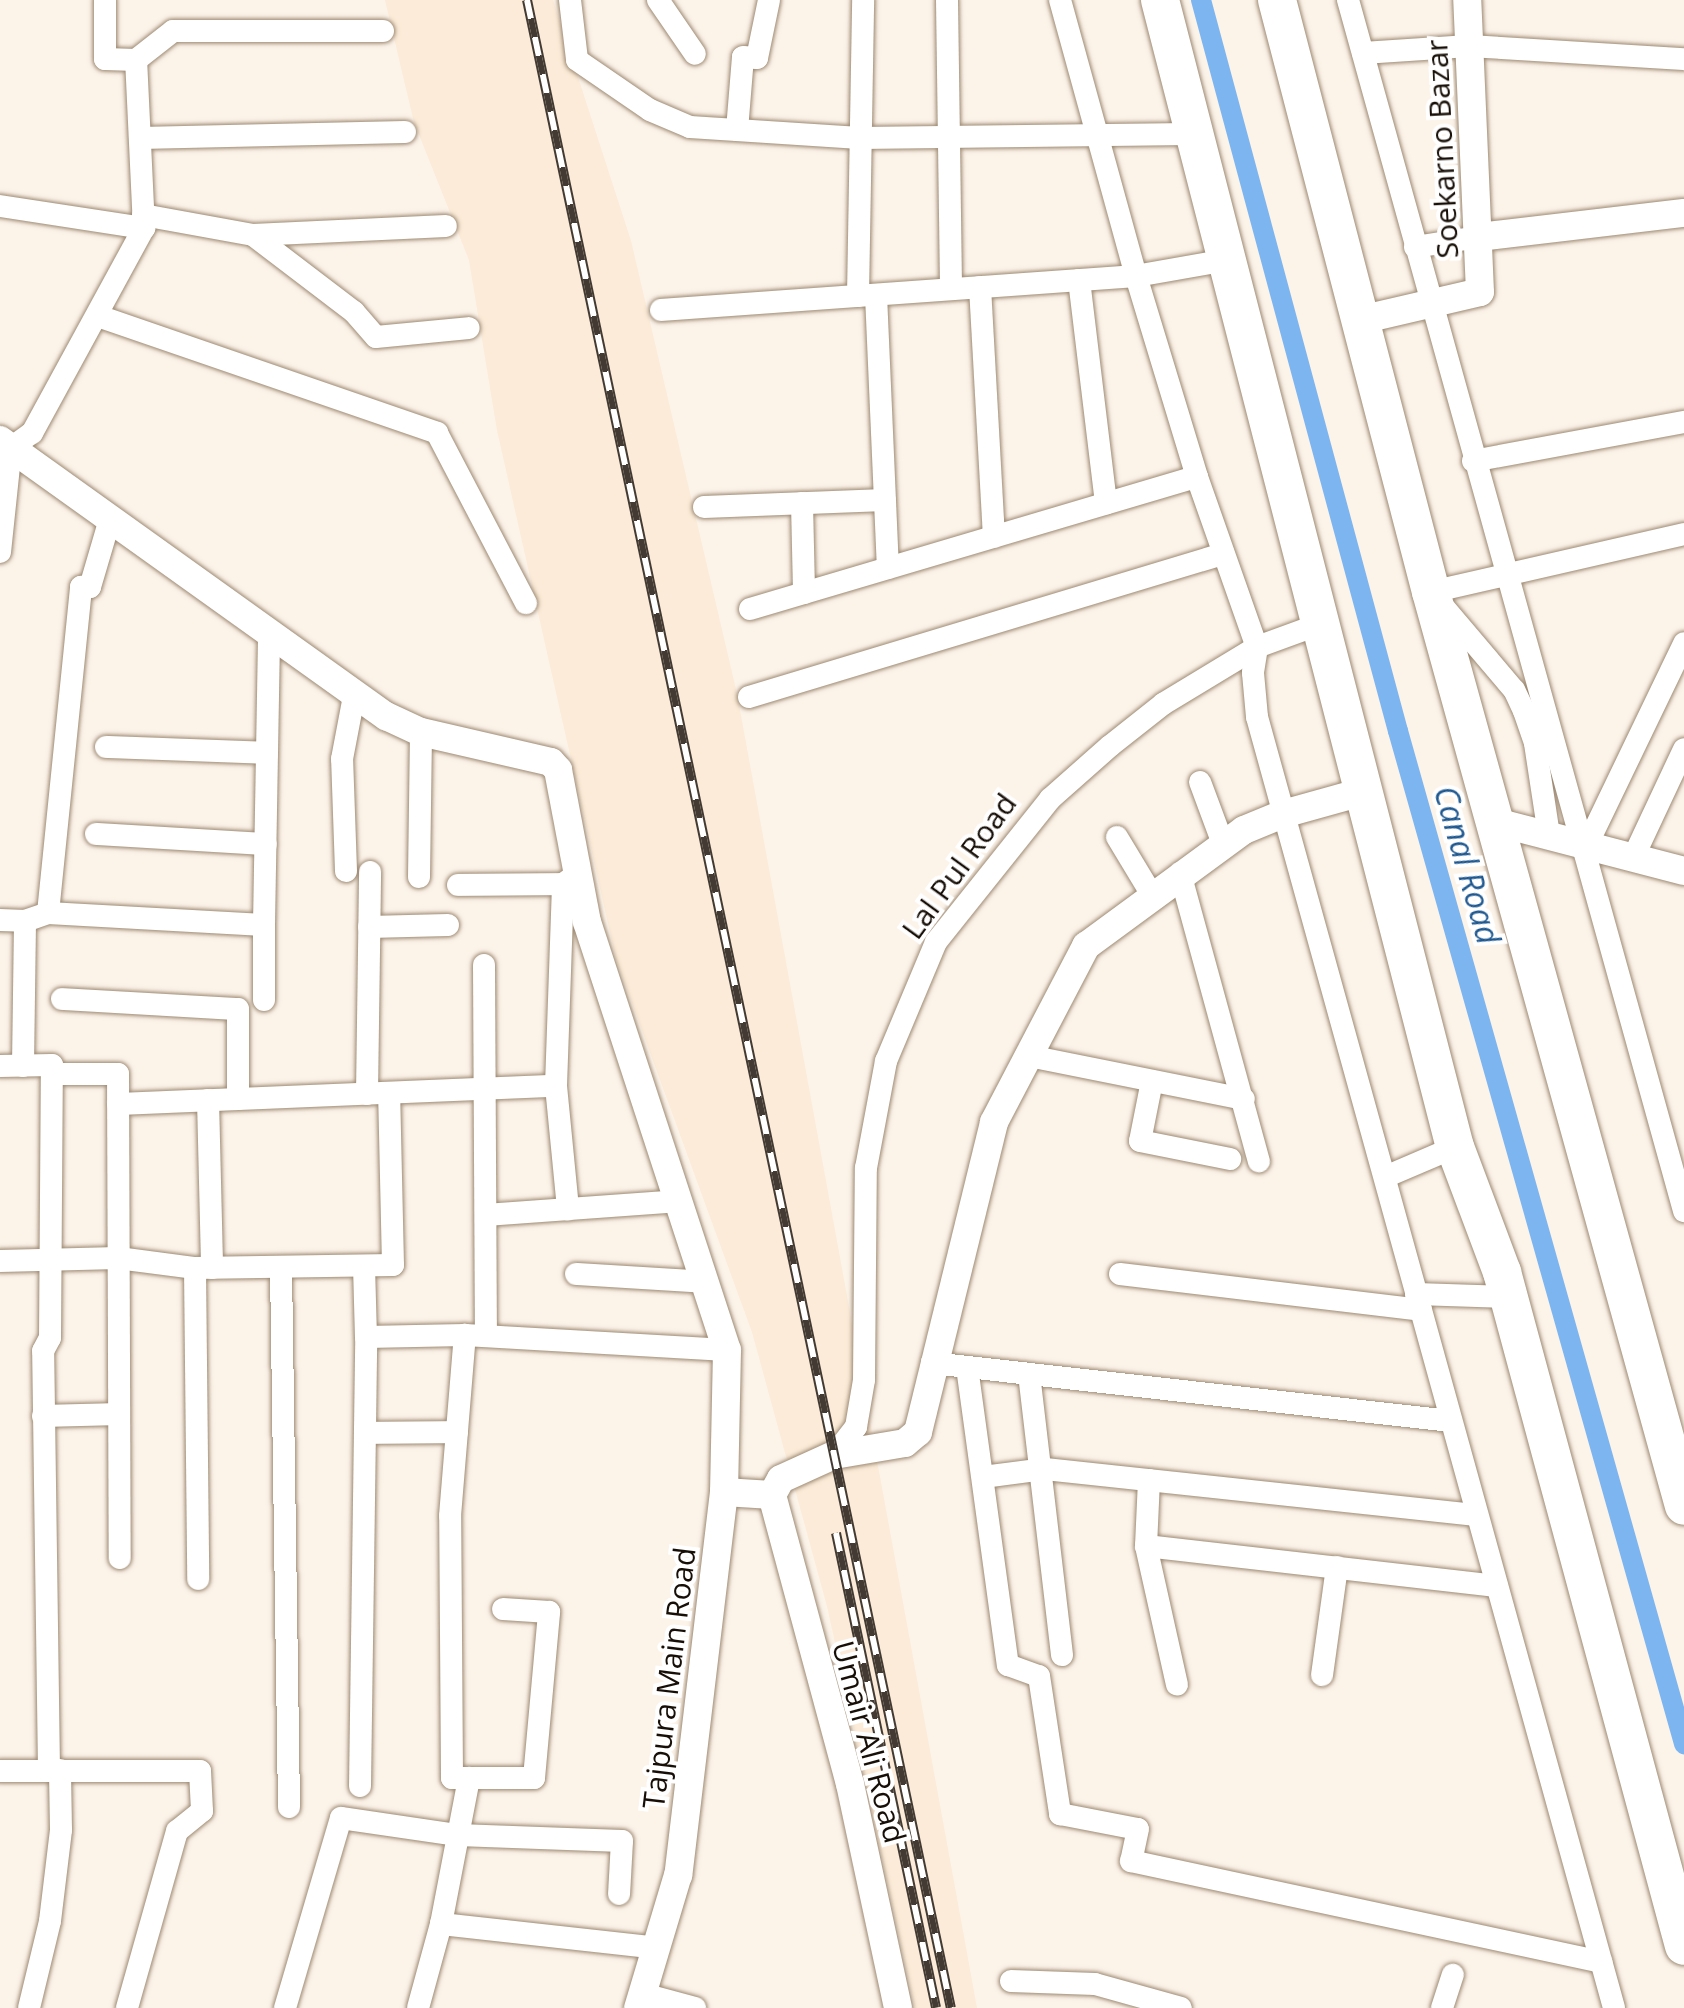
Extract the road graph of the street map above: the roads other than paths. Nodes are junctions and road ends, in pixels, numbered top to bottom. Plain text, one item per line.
1 (105, 0) edge
2 (570, 0) edge
3 (658, 0) edge
4 (768, 0) edge
5 (863, 0) edge
6 (946, 0) edge
7 (1060, 0) edge
8 (1160, 0) edge
9 (1276, 0) edge
10 (1348, 0) edge
11 (1467, 0) edge
12 (384, 31) dead end
13 (1470, 46) junction
14 (1362, 53) junction
15 (694, 54) dead end
16 (1684, 59) edge
17 (136, 60) junction
18 (737, 130) junction
19 (405, 132) dead end
20 (1194, 134) junction
21 (949, 135) junction
22 (1100, 136) junction
23 (140, 138) junction
24 (860, 138) junction
25 (0, 206) edge
26 (1684, 214) edge
27 (144, 222) junction
28 (446, 226) dead end
29 (253, 236) junction
30 (1479, 237) junction
31 (1415, 246) junction
32 (1226, 260) junction
33 (1136, 276) junction
34 (1079, 280) junction
35 (980, 287) junction
36 (951, 290) junction
37 (867, 296) junction
38 (1430, 302) junction
39 (661, 310) dead end
40 (98, 316) junction
41 (1360, 320) junction
42 (469, 328) dead end
43 (1684, 422) edge
44 (5, 444) edge
45 (1473, 461) junction
46 (1197, 478) junction
47 (885, 500) junction
48 (802, 503) junction
49 (1106, 503) junction
50 (704, 507) dead end
51 (110, 520) junction
52 (994, 537) junction
53 (1683, 542) edge
54 (0, 552) edge
55 (1222, 554) junction
56 (888, 568) junction
57 (1508, 571) junction
58 (1431, 592) junction
59 (804, 594) junction
60 (526, 604) dead end
61 (750, 609) dead end
62 (1320, 624) junction
63 (269, 634) junction
64 (1684, 643) edge
65 (1257, 648) junction
66 (354, 696) junction
67 (749, 697) dead end
68 (421, 732) junction
69 (106, 747) dead end
70 (1684, 748) edge
71 (267, 753) junction
72 (1200, 782) dead end
73 (1362, 792) junction
74 (1283, 814) junction
75 (1496, 822) junction
76 (96, 834) dead end
77 (1549, 835) junction
78 (1116, 837) dead end
79 (266, 844) junction
80 (1223, 844) junction
81 (1584, 844) junction
82 (1633, 858) junction
83 (1684, 871) edge
84 (1180, 873) junction
85 (419, 878) dead end
86 (569, 879) junction
87 (458, 885) dead end
88 (1152, 895) junction
89 (48, 912) junction
90 (0, 920) edge
91 (25, 921) junction
92 (264, 922) junction
93 (448, 925) dead end
94 (369, 927) junction
95 (484, 964) dead end
96 (62, 1000) dead end
97 (264, 1000) dead end
98 (1028, 1056) junction
99 (12, 1066) edge
100 (52, 1074) junction
101 (1152, 1080) junction
102 (556, 1086) junction
103 (486, 1089) junction
104 (378, 1093) junction
105 (1244, 1098) junction
106 (238, 1099) junction
107 (208, 1100) junction
108 (118, 1104) junction
109 (1454, 1147) junction
110 (1230, 1159) dead end
111 (1259, 1161) dead end
112 (1385, 1177) junction
113 (679, 1202) junction
114 (568, 1209) junction
115 (1684, 1211) edge
116 (486, 1215) junction
117 (118, 1258) junction
118 (51, 1260) junction
119 (0, 1262) edge
120 (364, 1266) junction
121 (281, 1267) junction
122 (203, 1268) junction
123 (576, 1274) dead end
124 (1120, 1274) dead end
125 (705, 1282) junction
126 (1508, 1297) junction
127 (1418, 1302) junction
128 (476, 1336) junction
129 (366, 1337) junction
130 (728, 1350) junction
131 (932, 1362) junction
132 (967, 1366) junction
133 (1029, 1374) junction
134 (119, 1414) junction
135 (43, 1416) junction
136 (1451, 1421) junction
137 (457, 1432) junction
138 (365, 1433) junction
139 (834, 1456) junction
140 (1040, 1470) junction
141 (983, 1477) junction
142 (1149, 1480) junction
143 (724, 1492) junction
144 (772, 1494) junction
145 (1684, 1506) edge
146 (1478, 1515) junction
147 (1146, 1546) junction
148 (120, 1558) dead end
149 (1337, 1568) junction
150 (198, 1579) dead end
151 (1497, 1586) junction
152 (503, 1609) dead end
153 (1062, 1654) dead end
154 (1322, 1674) dead end
155 (1177, 1685) dead end
156 (54, 1770) junction
157 (0, 1771) edge
158 (468, 1778) junction
159 (360, 1786) dead end
160 (289, 1807) dead end
161 (458, 1834) junction
162 (618, 1894) dead end
163 (441, 1924) junction
164 (1684, 1946) edge
165 (657, 1948) junction
166 (1602, 1962) junction
167 (1453, 1975) dead end
168 (1011, 1981) dead end
169 (1116, 1998) edge
170 (640, 2001) edge
171 (418, 2007) edge
172 (29, 2008) edge
173 (127, 2008) edge
174 (285, 2008) edge
175 (442, 2008) edge
176 (695, 2008) edge
177 (898, 2008) edge
178 (1182, 2008) edge
179 (1442, 2008) edge
180 (1614, 2008) edge

1 - 17 street
2 - 18 street
3 - 15 street
4 - 18 street
5 - 24 street
6 - 21 street
7 - 22 street
8 - 20 highway
9 - 41 highway
10 - 14 street
11 - 13 street, Soekarno Bazar
12 - 17 street
13 - 14 street
13 - 16 street
13 - 30 street, Soekarno Bazar
14 - 31 street
17 - 23 street
18 - 24 street
19 - 23 street
20 - 22 street
20 - 32 highway
21 - 22 street
21 - 24 street
21 - 36 street
22 - 33 street
23 - 27 street
24 - 37 street
25 - 27 street
26 - 30 street
27 - 29 street
27 - 40 street
28 - 29 street
29 - 42 street
30 - 31 street
30 - 38 street, Soekarno Bazar
31 - 38 street
32 - 33 street
32 - 62 highway
33 - 34 street
33 - 46 street
34 - 35 street
34 - 49 street
35 - 36 street
35 - 52 street
36 - 37 street
37 - 39 street
37 - 47 street
38 - 41 street, Soekarno Bazar
38 - 45 street
40 - 44 street
40 - 60 street
41 - 58 highway
43 - 45 street
44 - 51 street
44 - 54 street
45 - 57 street
46 - 49 street
46 - 55 street
47 - 48 street
47 - 56 street
48 - 50 street
48 - 59 street
49 - 52 street
51 - 63 street
51 - 89 street
52 - 56 street
53 - 57 street
55 - 65 street
55 - 67 street
56 - 59 street
57 - 58 street
57 - 81 street
58 - 75 highway
58 - 77 street
59 - 61 street
62 - 65 street, Lal Pul Road
62 - 73 highway
63 - 66 street
63 - 71 street
64 - 81 street
65 - 74 street
65 - 139 street, Lal Pul Road
66 - 68 street
66 - 94 street
68 - 85 street
68 - 86 street
69 - 71 street
70 - 82 street
71 - 79 street
72 - 80 street
73 - 74 street
73 - 109 highway
74 - 80 street
74 - 112 street
75 - 77 street
75 - 145 highway
76 - 79 street
77 - 81 street
78 - 88 street
79 - 92 street
80 - 84 street
81 - 82 street
81 - 115 street
82 - 83 street
84 - 88 street
84 - 105 street
86 - 87 street
86 - 102 street
86 - 113 street
88 - 98 street
89 - 91 street
89 - 92 street
90 - 91 street
91 - 99 street
92 - 97 street
93 - 94 street
94 - 104 street
95 - 103 street
96 - 106 street
98 - 101 street
98 - 131 street
99 - 100 street
100 - 108 street
100 - 118 street
101 - 105 street
101 - 110 street
102 - 103 street
102 - 114 street
103 - 104 street
103 - 116 street
104 - 106 street
104 - 120 street
105 - 111 street
106 - 107 street
107 - 108 street
107 - 122 street
108 - 117 street
109 - 112 street
109 - 126 highway
112 - 127 street
113 - 114 street
113 - 125 street
114 - 116 street
116 - 128 street
117 - 118 street
117 - 122 street
117 - 134 street
118 - 119 street
118 - 135 street
120 - 121 street
120 - 129 street
121 - 122 street
121 - 160 street
122 - 150 street
123 - 125 street
124 - 127 street
125 - 130 street
126 - 127 street
126 - 164 highway
127 - 136 street
128 - 129 street
128 - 130 street
128 - 137 street
129 - 138 street
130 - 143 street, Tajpura Main Road
131 - 132 street
131 - 139 street
132 - 133 street
132 - 141 street
133 - 136 street
133 - 140 street
134 - 135 street
134 - 148 street
135 - 156 street
136 - 146 street
137 - 138 street
137 - 158 street
138 - 159 street
139 - 144 street
140 - 141 street
140 - 142 street
140 - 153 street
141 - 166 street
142 - 146 street
142 - 147 street
143 - 144 street
143 - 165 street, Tajpura Main Road
144 - 177 street, Umair Ali Road
146 - 151 street
147 - 149 street
147 - 155 street
149 - 151 street
149 - 154 street
151 - 166 street
152 - 158 street
156 - 157 street
156 - 172 street
156 - 173 street
158 - 161 street
161 - 162 street
161 - 163 street
161 - 174 street
163 - 165 street
163 - 171 street
165 - 170 street, Tajpura Main Road
166 - 180 street
167 - 179 street
168 - 169 street
169 - 178 street
170 - 176 street
171 - 175 street

